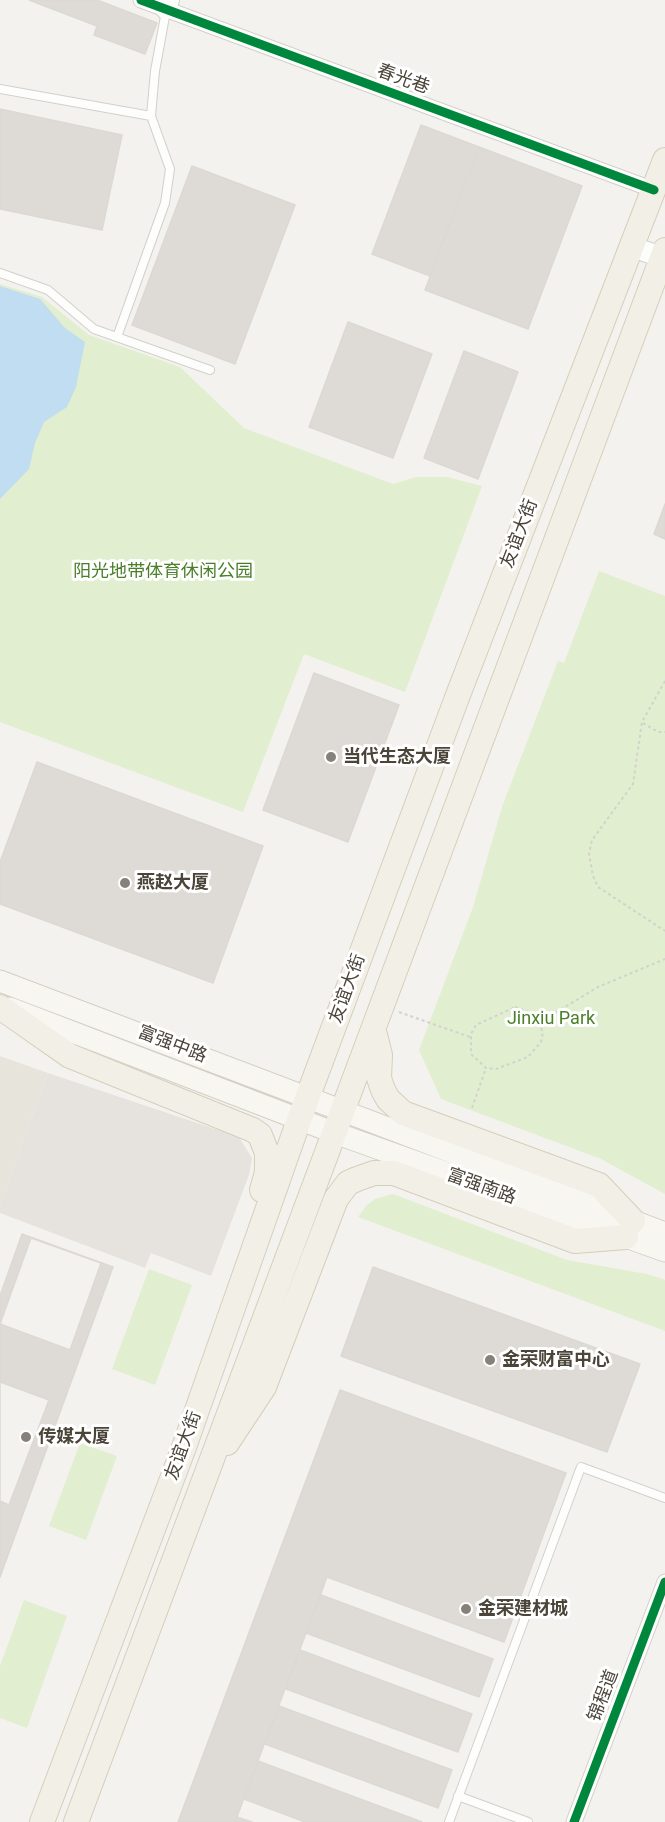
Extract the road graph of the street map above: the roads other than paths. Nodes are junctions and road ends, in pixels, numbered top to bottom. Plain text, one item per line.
1 (141, 0) edge
2 (168, 5) edge
3 (0, 89) edge
4 (151, 116) junction
5 (665, 160) edge
6 (654, 190) junction
7 (632, 247) junction
8 (664, 255) edge
9 (0, 273) edge
10 (117, 337) junction
11 (210, 370) dead end
12 (0, 981) edge
13 (0, 1006) edge
14 (374, 1029) junction
15 (308, 1096) junction
16 (344, 1110) junction
17 (299, 1120) junction
18 (335, 1133) junction
19 (630, 1229) junction
20 (665, 1233) edge
21 (665, 1251) edge
22 (183, 1450) junction
23 (202, 1482) junction
24 (665, 1498) edge
25 (665, 1582) edge
26 (458, 1796) junction
27 (42, 1822) edge
28 (76, 1822) edge
29 (448, 1822) edge
30 (528, 1822) edge
31 (574, 1822) edge

1 - 2 street, 春光巷
2 - 4 lane
2 - 6 street, 春光巷
3 - 4 lane
4 - 10 lane
5 - 6 main road, 友谊大街
6 - 7 main road, 友谊大街
7 - 8 street
7 - 15 main road, 友谊大街
8 - 14 main road, 友谊大街
9 - 10 lane
10 - 11 lane
12 - 15 main road, 富强中路
13 - 17 main road, 富强中路
13 - 22 main road
14 - 16 main road, 友谊大街
14 - 19 main road
15 - 16 main road, 富强中路
15 - 17 main road, 友谊大街
16 - 18 main road, 友谊大街
16 - 19 main road, 富强南路
17 - 18 main road, 富强南路
17 - 22 main road, 友谊大街
18 - 19 main road, 富强南路
18 - 23 main road, 友谊大街
19 - 20 main road, 富强南路
19 - 21 main road, 富强南路
19 - 23 main road
22 - 27 main road, 友谊大街
23 - 28 main road, 友谊大街
24 - 26 lane
25 - 31 street, 锦程道
26 - 29 lane
26 - 30 lane

